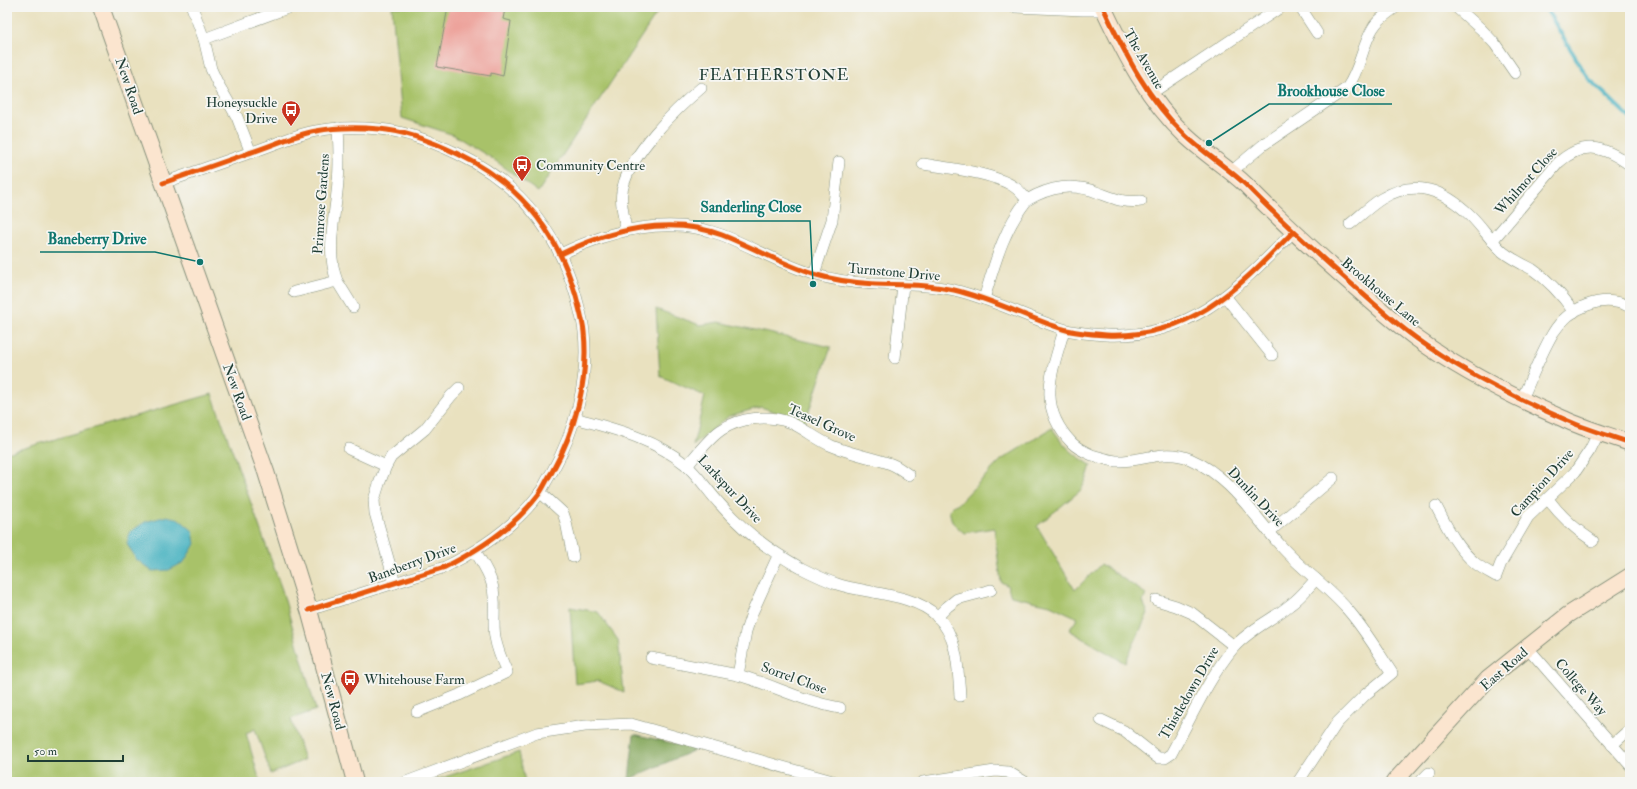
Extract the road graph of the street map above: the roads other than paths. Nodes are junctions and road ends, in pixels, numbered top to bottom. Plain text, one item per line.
1 (101, 7) edge
2 (192, 7) edge
3 (290, 7) edge
4 (1015, 7) edge
5 (1281, 7) edge
6 (1300, 7) edge
7 (1396, 7) edge
8 (1456, 7) edge
9 (1103, 8) edge
10 (1317, 33) dead end
11 (204, 39) junction
12 (1515, 73) dead end
13 (701, 88) dead end
14 (1152, 98) junction
15 (338, 128) junction
16 (251, 153) junction
17 (839, 162) dead end
18 (923, 164) dead end
19 (1630, 165) edge
20 (1231, 172) junction
21 (163, 183) junction
22 (1027, 200) junction
23 (1141, 201) dead end
24 (1350, 224) dead end
25 (626, 230) junction
26 (1293, 232) junction
27 (1492, 241) junction
28 (561, 254) junction
29 (814, 274) junction
30 (337, 282) junction
31 (903, 285) junction
32 (294, 292) dead end
33 (1225, 296) junction
34 (984, 299) junction
35 (353, 307) dead end
36 (1630, 307) edge
37 (1574, 312) junction
38 (1064, 330) junction
39 (1272, 355) dead end
40 (895, 358) dead end
41 (460, 388) dead end
42 (1522, 399) junction
43 (575, 418) junction
44 (1599, 432) junction
45 (1630, 444) edge
46 (349, 449) dead end
47 (386, 466) junction
48 (687, 466) junction
49 (909, 475) dead end
50 (1333, 478) dead end
51 (540, 492) junction
52 (1548, 499) junction
53 (1436, 506) dead end
54 (1269, 532) junction
55 (1593, 541) dead end
56 (475, 551) junction
57 (778, 556) junction
58 (573, 557) dead end
59 (1630, 576) edge
60 (1316, 579) junction
61 (395, 583) junction
62 (991, 590) dead end
63 (1156, 600) dead end
64 (309, 610) junction
65 (937, 616) junction
66 (1234, 646) junction
67 (1528, 648) junction
68 (651, 658) dead end
69 (738, 675) junction
70 (960, 696) dead end
71 (840, 708) dead end
72 (417, 712) dead end
73 (1101, 720) dead end
74 (1630, 729) edge
75 (1612, 745) junction
76 (1630, 765) edge
77 (1429, 773) dead end
78 (355, 782) edge
79 (406, 782) edge
80 (836, 782) edge
81 (923, 782) edge
82 (1025, 782) edge
83 (1298, 782) edge
84 (1394, 782) edge
85 (1420, 782) edge

1 - 21 street, New Road
2 - 11 street
3 - 11 street
4 - 9 street
5 - 14 street
6 - 10 street
7 - 20 street
8 - 12 street
9 - 14 street, The Avenue
11 - 16 street
13 - 25 street
14 - 20 street, Brookhouse Lane
15 - 16 street, Baneberry Drive
15 - 28 street, Baneberry Drive
15 - 30 street, Primrose Gardens
16 - 21 street, Baneberry Drive
17 - 29 street
18 - 22 street
19 - 27 street, Whilmot Close
20 - 26 street, Brookhouse Lane
21 - 64 street, New Road
22 - 23 street
22 - 34 street
24 - 27 street
25 - 28 street, Turnstone Drive
25 - 29 street, Turnstone Drive
26 - 33 street, Turnstone Drive
26 - 42 street, Brookhouse Lane
27 - 37 street
28 - 43 street, Baneberry Drive
29 - 31 street, Turnstone Drive
30 - 32 street
30 - 35 street, Primrose Gardens
31 - 34 street, Turnstone Drive
31 - 40 street
33 - 38 street, Turnstone Drive
33 - 39 street
34 - 38 street, Turnstone Drive
36 - 37 street
37 - 42 street
38 - 54 street, Dunlin Drive
41 - 47 street
42 - 44 street, Brookhouse Lane
43 - 48 street, Larkspur Drive
43 - 51 street, Baneberry Drive
44 - 45 street, Brookhouse Lane
44 - 52 street, Campion Drive
46 - 47 street
47 - 61 street
48 - 49 street, Teasel Grove
48 - 57 street, Larkspur Drive
50 - 54 street
51 - 56 street, Baneberry Drive
51 - 58 street
52 - 53 street, Campion Drive
52 - 55 street
54 - 60 street, Dunlin Drive
56 - 61 street, Baneberry Drive
56 - 72 street
57 - 65 street, Larkspur Drive
57 - 69 street, Sorrel Close
59 - 67 street, East Road
60 - 66 street, Thistledown Drive
60 - 83 street, Dunlin Drive
61 - 64 street, Baneberry Drive
62 - 65 street
63 - 66 street
64 - 78 street, New Road
65 - 70 street, Larkspur Drive
66 - 73 street, Thistledown Drive
67 - 75 street, College Way
67 - 84 street, East Road
68 - 69 street, Sorrel Close
69 - 71 street, Sorrel Close
74 - 75 street
75 - 76 street, College Way
77 - 85 street
79 - 80 street
81 - 82 street

